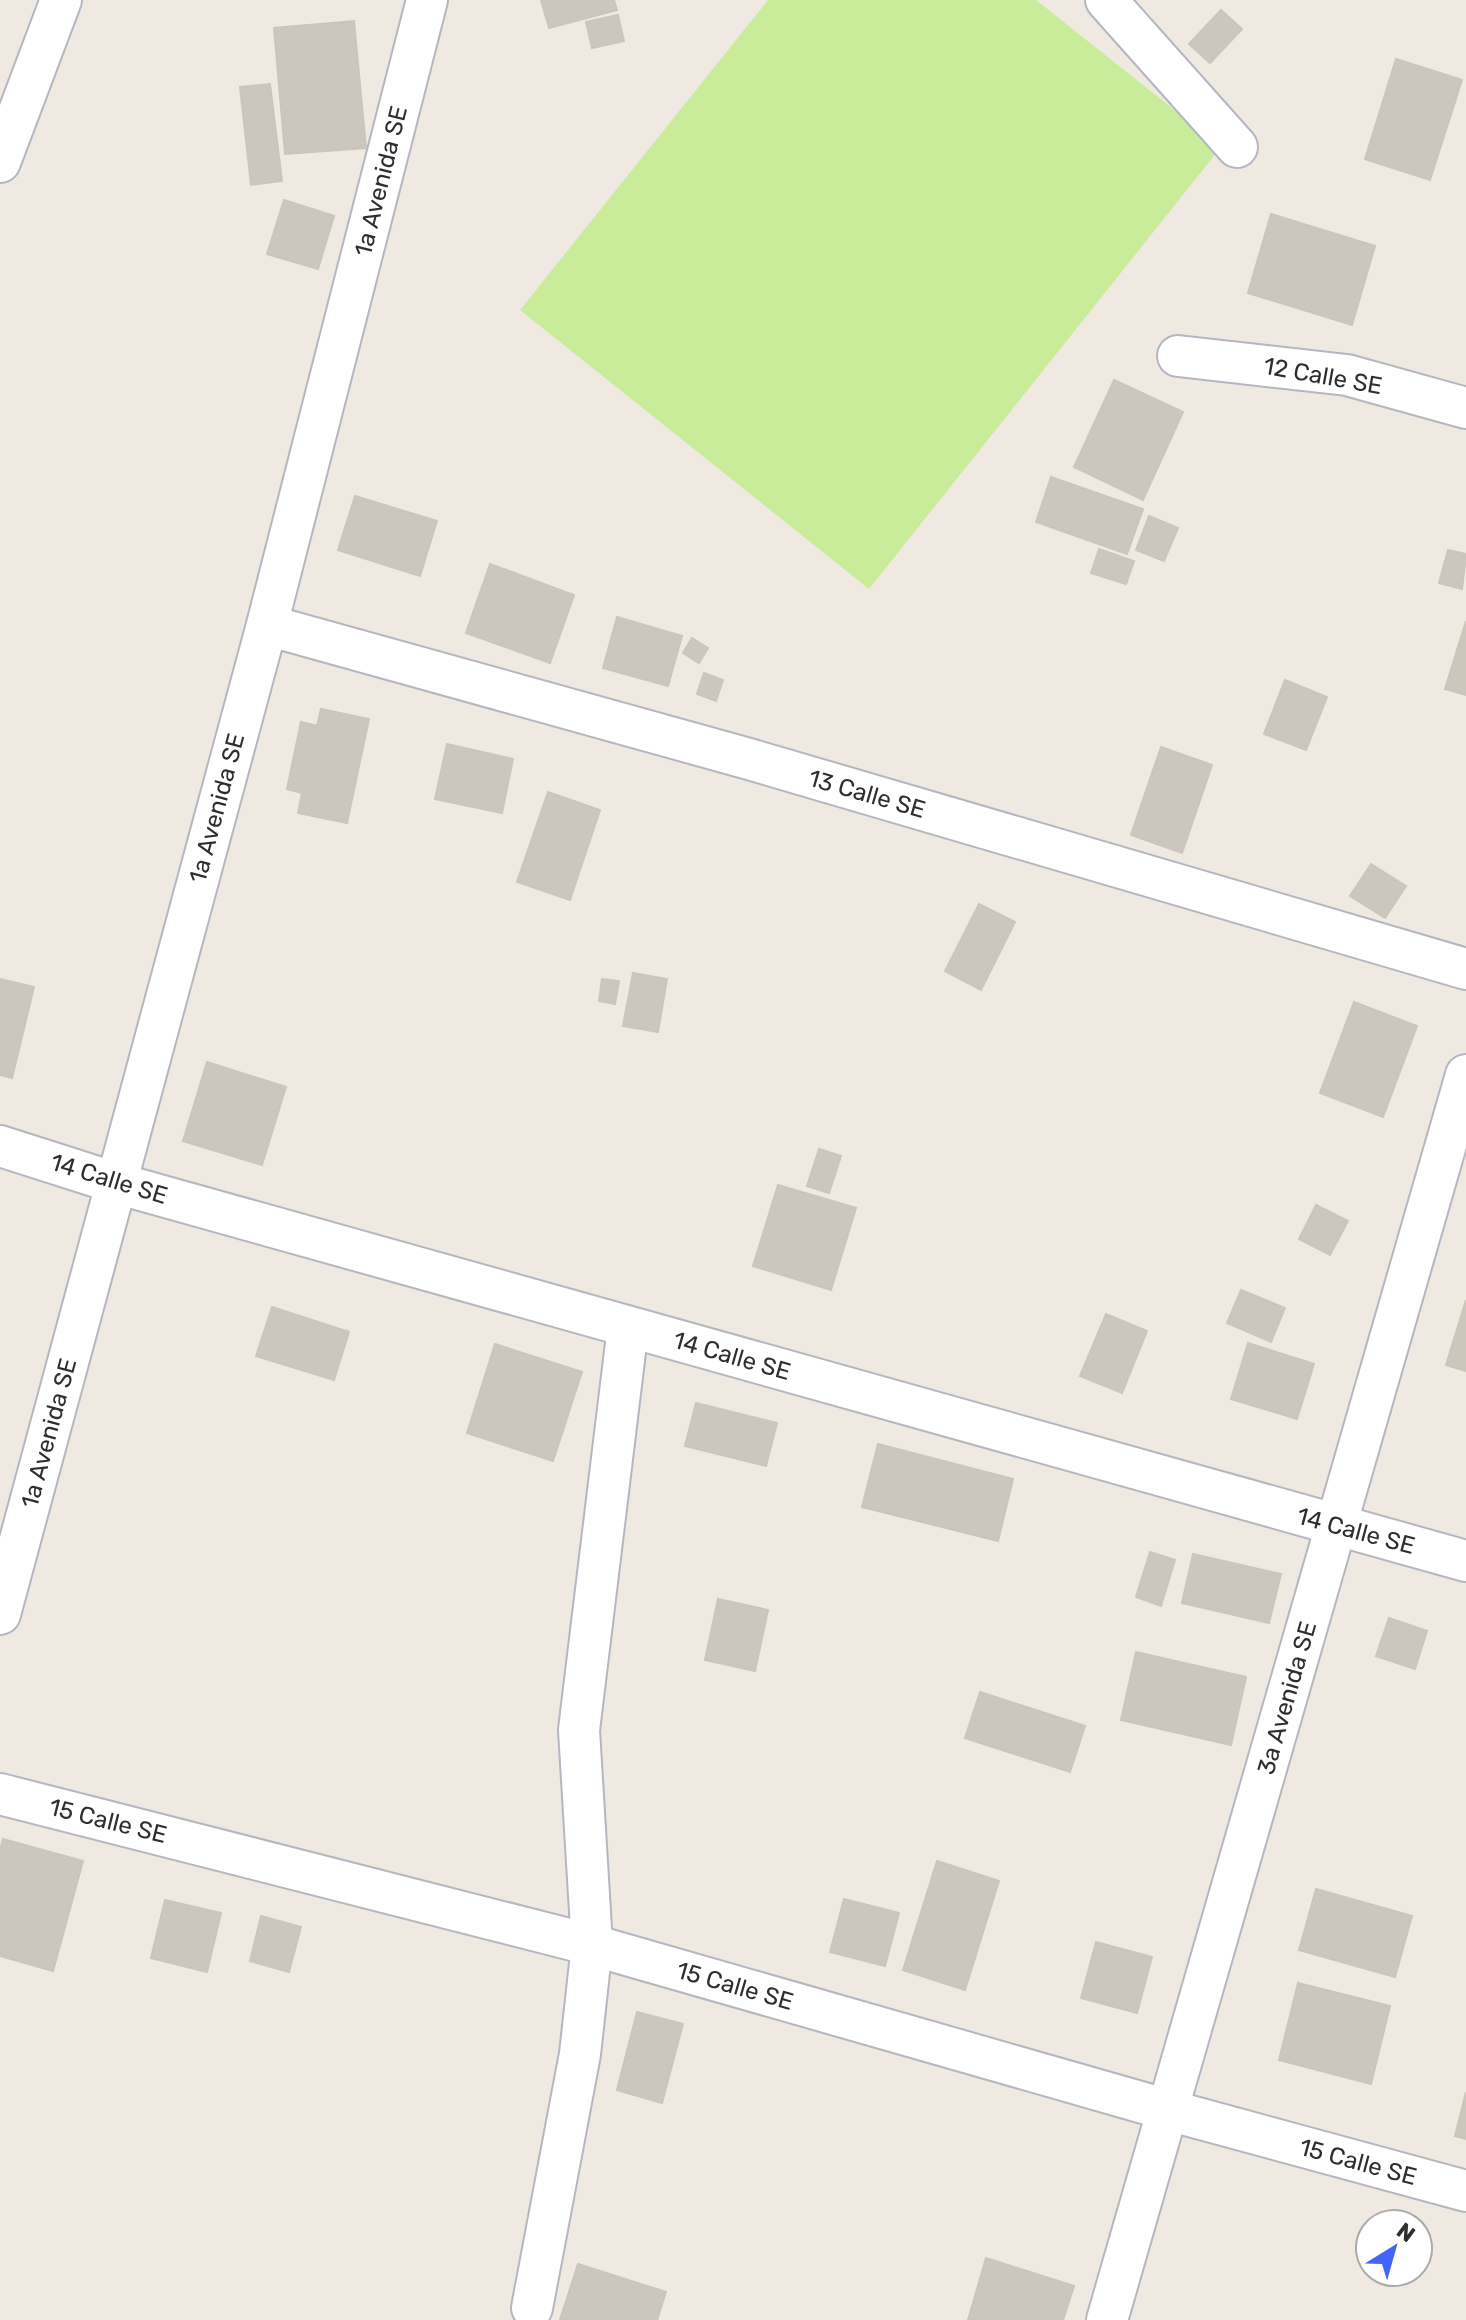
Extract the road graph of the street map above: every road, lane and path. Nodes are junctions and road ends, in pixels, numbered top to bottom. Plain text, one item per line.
1 (61, 0) edge
2 (427, 0) edge
3 (1106, 0) edge
4 (1237, 147) dead end
5 (0, 162) edge
6 (1178, 356) dead end
7 (1466, 408) edge
8 (267, 625) junction
9 (1466, 969) edge
10 (1466, 1075) edge
11 (0, 1146) edge
12 (116, 1183) junction
13 (628, 1327) junction
14 (1337, 1525) junction
15 (1466, 1561) edge
16 (0, 1614) edge
17 (0, 1794) edge
18 (592, 1945) junction
19 (1168, 2110) junction
20 (1466, 2191) edge
21 (532, 2308) dead end
22 (1107, 2320) edge

1 - 5 street
2 - 8 street, 1a Avenida SE
3 - 4 street
6 - 7 street, 12 Calle SE
8 - 9 street, 13 Calle SE
8 - 12 street, 1a Avenida SE
10 - 14 street, 3a Avenida SE
11 - 12 street, 14 Calle SE
12 - 13 street, 14 Calle SE
12 - 16 street, 1a Avenida SE
13 - 14 street, 14 Calle SE
13 - 18 street
14 - 15 street, 14 Calle SE
14 - 19 street, 3a Avenida SE
17 - 18 street, 15 Calle SE
18 - 19 street, 15 Calle SE
18 - 21 street
19 - 20 street, 15 Calle SE
19 - 22 street, 3a Avenida SE

